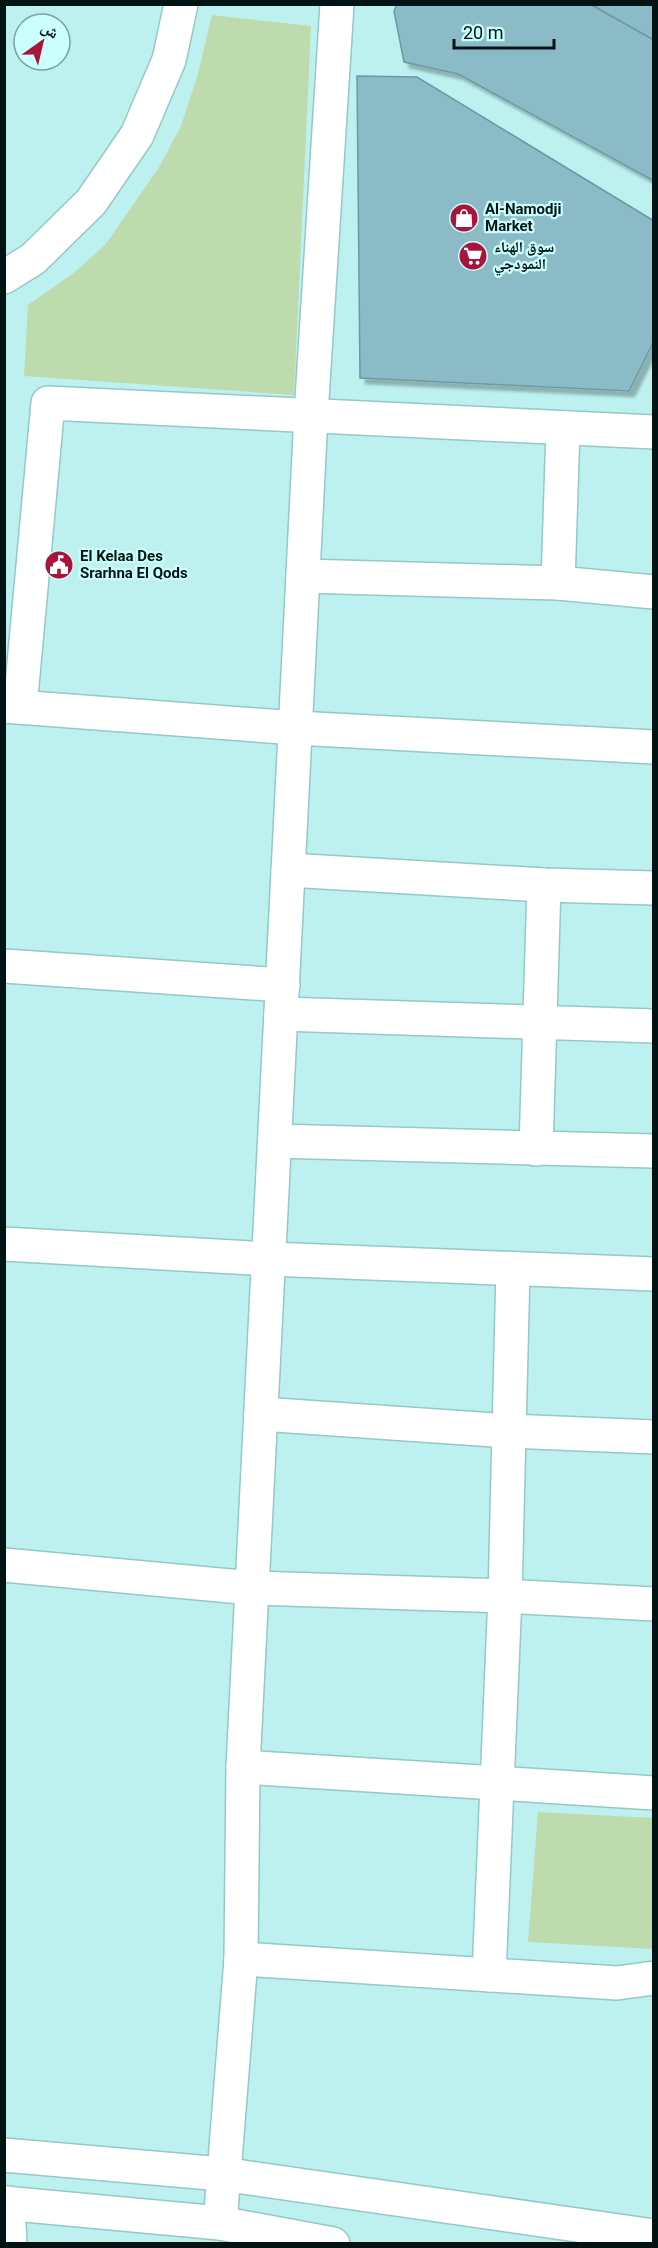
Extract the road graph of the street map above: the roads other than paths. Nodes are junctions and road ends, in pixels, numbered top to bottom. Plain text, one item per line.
1 (181, 4) edge
2 (337, 4) edge
3 (4, 277) edge
4 (311, 415) junction
5 (563, 428) junction
6 (653, 432) edge
7 (303, 576) junction
8 (558, 583) junction
9 (654, 592) edge
10 (12, 706) edge
11 (296, 728) junction
12 (654, 747) edge
13 (288, 870) junction
14 (544, 885) junction
15 (654, 888) edge
16 (4, 966) edge
17 (282, 1000) junction
18 (540, 1023) junction
19 (654, 1026) edge
20 (275, 1141) junction
21 (536, 1149) junction
22 (654, 1151) edge
23 (4, 1244) edge
24 (269, 1259) junction
25 (513, 1269) junction
26 (654, 1274) edge
27 (261, 1414) junction
28 (509, 1431) junction
29 (654, 1437) edge
30 (4, 1565) edge
31 (252, 1588) junction
32 (505, 1596) junction
33 (654, 1604) edge
34 (243, 1767) junction
35 (496, 1783) junction
36 (654, 1793) edge
37 (241, 1959) junction
38 (489, 1975) junction
39 (654, 1978) edge
40 (4, 2155) edge
41 (222, 2174) junction
42 (6, 2203) edge
43 (220, 2223) junction
44 (654, 2236) edge
45 (320, 2242) edge
46 (10, 2244) edge

1 - 3 street
2 - 4 street
4 - 5 street
4 - 7 street
4 - 10 street
5 - 6 street
5 - 8 street
7 - 8 street
7 - 11 street
8 - 9 street
10 - 11 street
11 - 12 street
11 - 13 street
13 - 14 street
13 - 17 street
14 - 15 street
14 - 18 street
16 - 17 street
17 - 18 street
17 - 20 street
18 - 19 street
18 - 21 street
20 - 21 street
20 - 24 street
21 - 22 street
23 - 24 street
24 - 25 street
24 - 27 street
25 - 26 street
25 - 28 street
27 - 28 street
27 - 31 street
28 - 29 street
28 - 32 street
30 - 31 street
31 - 32 street
31 - 34 street
32 - 33 street
32 - 35 street
34 - 35 street
34 - 37 street
35 - 36 street
35 - 38 street
37 - 38 street
37 - 41 street
38 - 39 street
40 - 41 street
41 - 43 street
41 - 44 street
42 - 43 street
42 - 46 street
43 - 45 street

